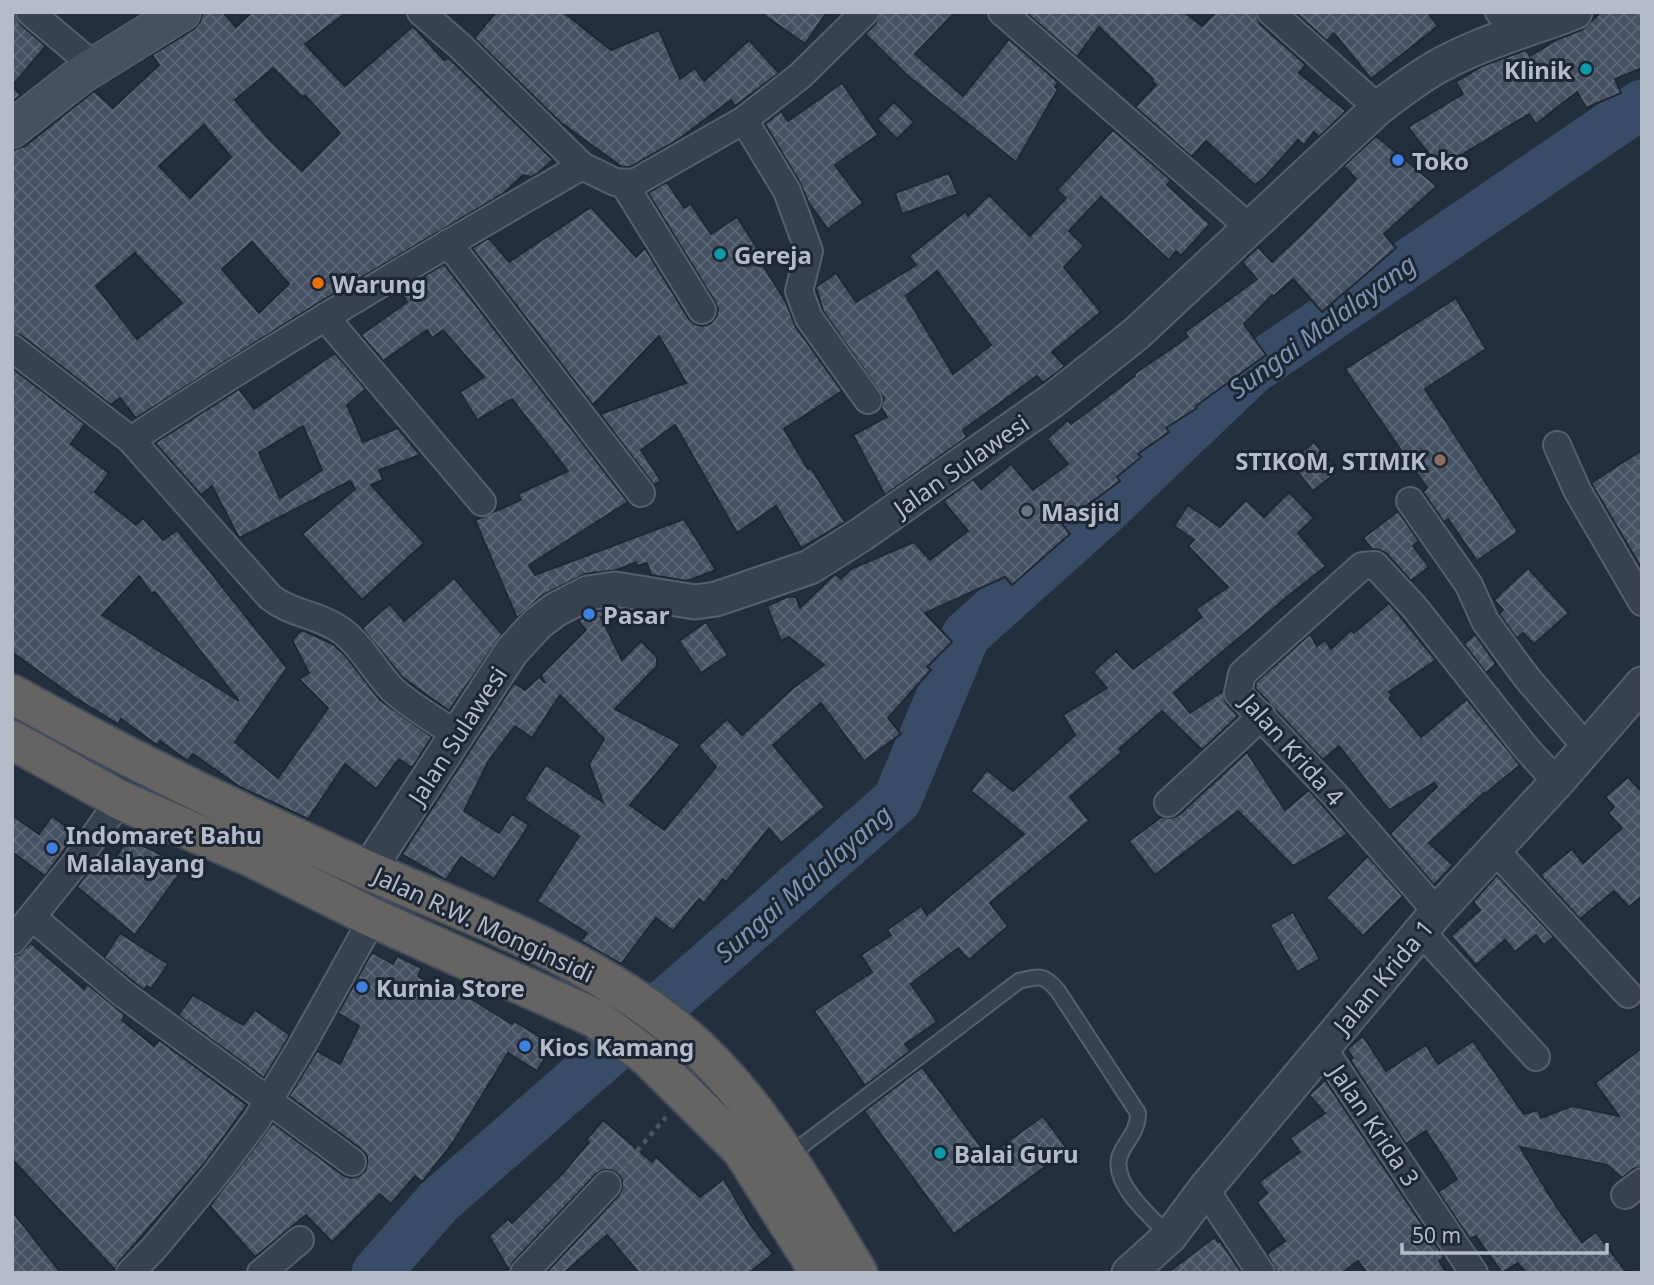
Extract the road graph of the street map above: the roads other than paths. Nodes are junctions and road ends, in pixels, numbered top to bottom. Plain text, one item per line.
1 (30, 12) edge
2 (182, 12) edge
3 (421, 12) edge
4 (865, 12) edge
5 (1002, 12) edge
6 (1271, 12) edge
7 (1576, 12) edge
8 (1508, 23) edge
9 (94, 66) junction
10 (1378, 108) junction
11 (744, 120) junction
12 (12, 129) edge
13 (582, 166) junction
14 (624, 184) junction
15 (1250, 228) junction
16 (448, 243) junction
17 (702, 310) dead end
18 (325, 317) junction
19 (12, 348) edge
20 (868, 400) dead end
21 (131, 440) junction
22 (1557, 445) dead end
23 (641, 493) dead end
24 (1410, 501) dead end
25 (482, 502) dead end
26 (1642, 602) edge
27 (1642, 684) edge
28 (12, 694) edge
29 (1262, 716) junction
30 (80, 732) junction
31 (457, 735) junction
32 (12, 740) edge
33 (1587, 748) junction
34 (63, 769) junction
35 (1557, 782) junction
36 (120, 800) junction
37 (1168, 803) dead end
38 (1495, 850) junction
39 (368, 870) junction
40 (32, 917) junction
41 (373, 918) junction
42 (1430, 922) junction
43 (12, 941) edge
44 (1628, 994) dead end
45 (1322, 1047) junction
46 (1536, 1057) dead end
47 (269, 1100) junction
48 (787, 1157) junction
49 (352, 1162) dead end
50 (607, 1185) road end
51 (1205, 1189) junction
52 (1170, 1236) junction
53 (300, 1240) dead end
54 (130, 1273) edge
55 (261, 1273) edge
56 (524, 1273) edge
57 (820, 1273) edge
58 (858, 1273) edge
59 (1129, 1273) edge
60 (1261, 1273) edge
61 (1474, 1273) edge

1 - 9 street
2 - 9 main road
3 - 13 street
4 - 11 street
5 - 15 street
6 - 10 street
7 - 8 street, Jalan Sulawesi
8 - 10 street, Jalan Sulawesi
9 - 12 main road
10 - 15 street, Jalan Sulawesi
11 - 14 street
11 - 20 street
13 - 14 street
13 - 16 street
14 - 17 street
15 - 31 street, Jalan Sulawesi
16 - 18 street
16 - 23 street
18 - 21 street
18 - 25 street
19 - 21 street
21 - 31 street
22 - 26 street
24 - 33 street
27 - 33 street, Jalan Krida 1
28 - 30 highway, Jalan R.W. Monginsidi
29 - 35 street, Jalan Krida 4
29 - 37 street
29 - 42 street, Jalan Krida 4
30 - 34 highway
30 - 39 highway, Jalan R.W. Monginsidi
31 - 39 street, Jalan Sulawesi
32 - 34 highway, Jalan R.W. Monginsidi
33 - 35 street, Jalan Krida 1
34 - 36 highway, Jalan R.W. Monginsidi
35 - 38 street, Jalan Krida 1
36 - 40 street
36 - 41 highway, Jalan R.W. Monginsidi
38 - 42 street, Jalan Krida 1
38 - 44 street
39 - 48 highway, Jalan R.W. Monginsidi
40 - 43 street
40 - 47 street
41 - 47 street
41 - 57 highway, Jalan R.W. Monginsidi
42 - 45 street, Jalan Krida 1
42 - 46 street, Jalan Krida 4
45 - 51 street, Jalan Krida 1
45 - 61 street, Jalan Krida 3
47 - 49 street
47 - 54 street
48 - 52 lane
48 - 58 highway, Jalan R.W. Monginsidi
50 - 56 street
51 - 52 street, Jalan Krida 1
51 - 60 street
52 - 59 street, Jalan Krida 1
53 - 55 street

